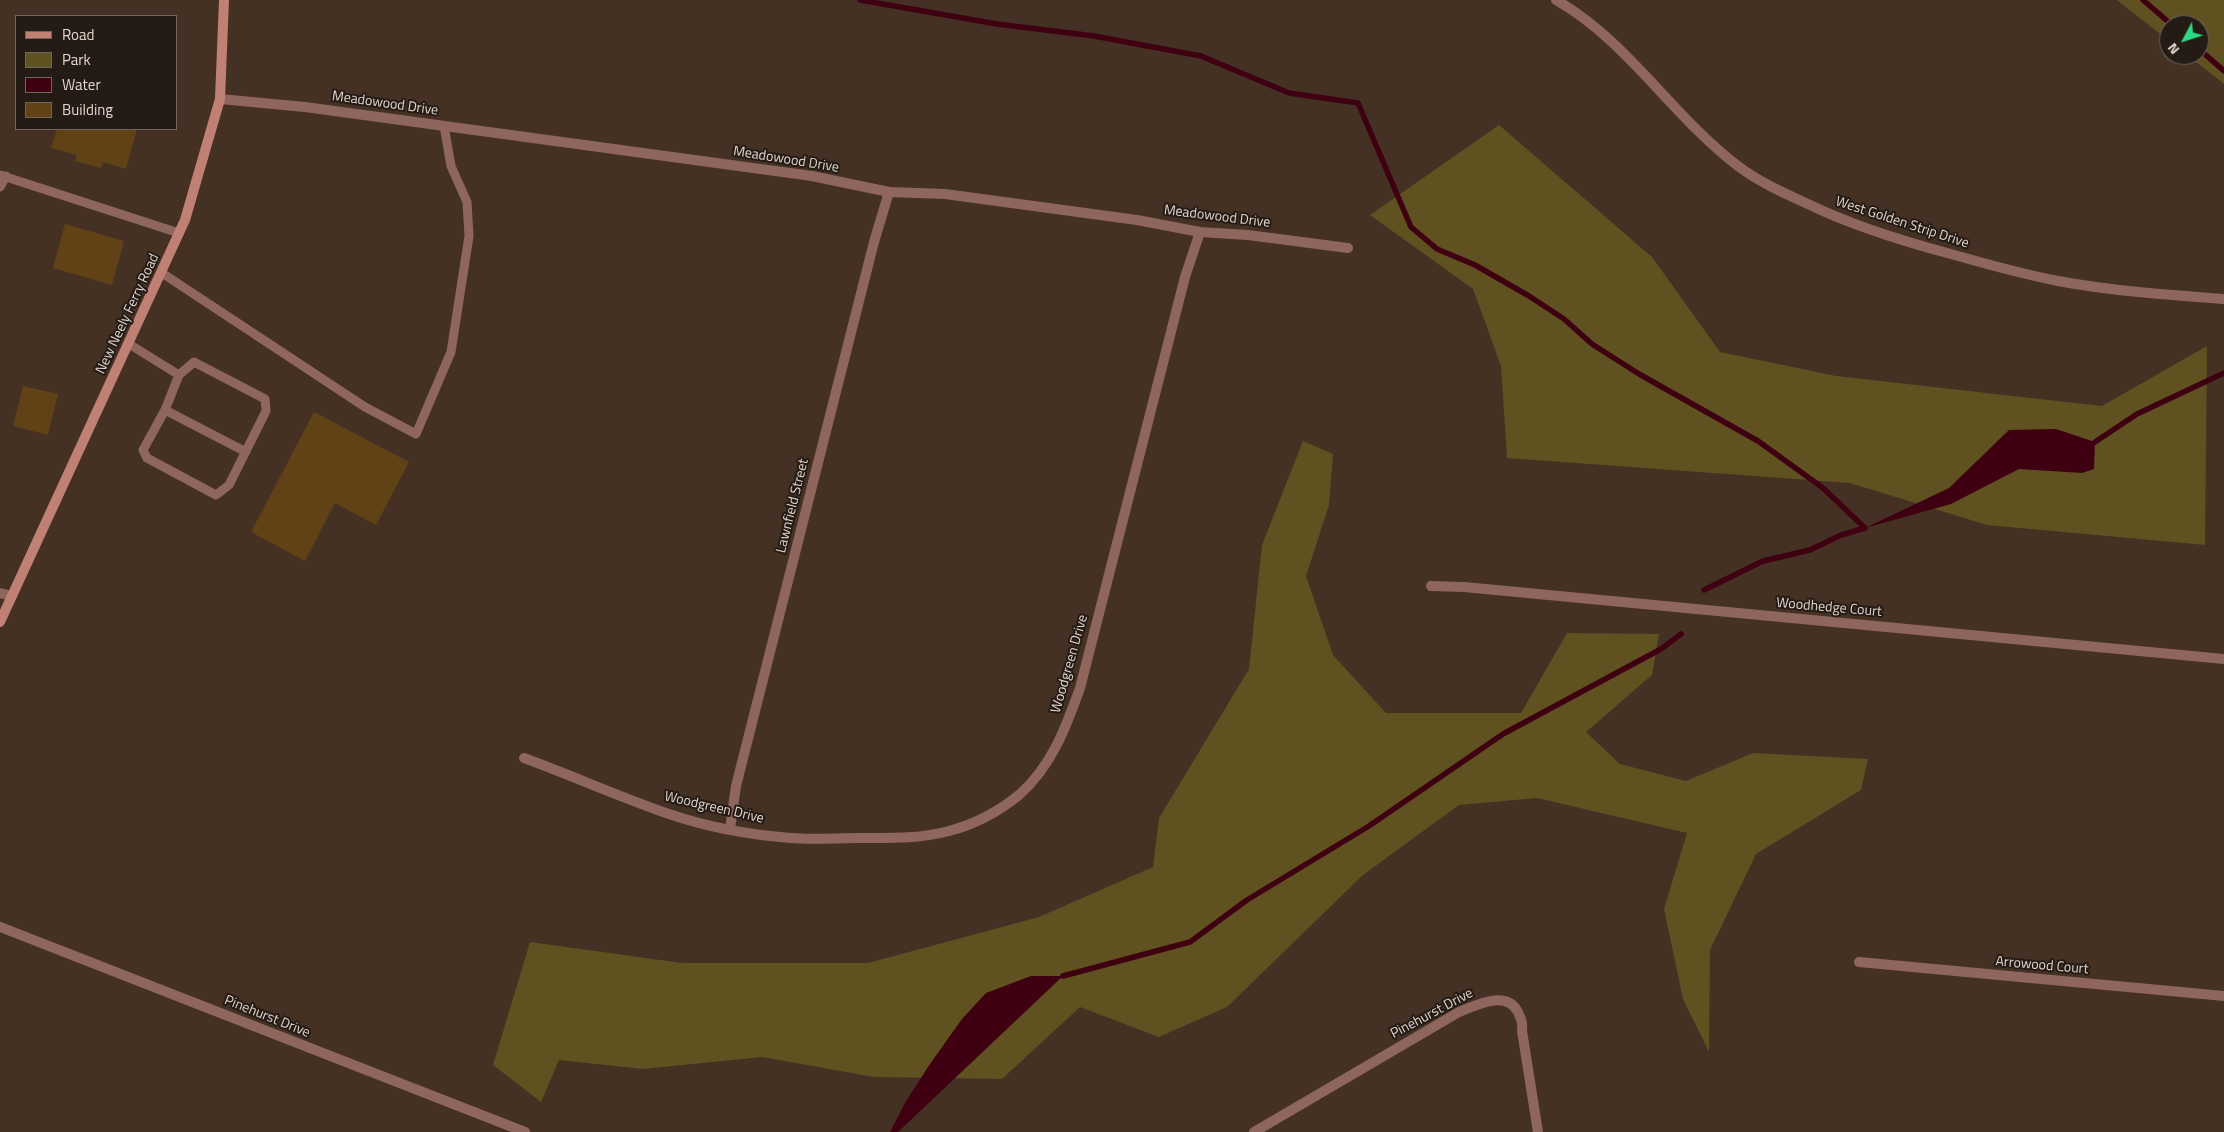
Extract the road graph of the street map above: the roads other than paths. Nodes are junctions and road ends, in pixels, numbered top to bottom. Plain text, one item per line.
1 (224, 0) edge
2 (1556, 0) edge
3 (220, 99) junction
4 (444, 126) junction
5 (3, 175) edge
6 (0, 187) edge
7 (889, 192) junction
8 (1200, 232) junction
9 (179, 233) junction
10 (1348, 248) dead end
11 (162, 273) junction
12 (2224, 299) edge
13 (129, 344) junction
14 (179, 375) junction
15 (165, 410) junction
16 (246, 452) junction
17 (1431, 586) dead end
18 (0, 593) edge
19 (12, 596) junction
20 (0, 622) edge
21 (2224, 659) edge
22 (524, 758) dead end
23 (730, 829) junction
24 (0, 927) edge
25 (1859, 962) dead end
26 (2224, 996) edge
27 (525, 1132) edge
28 (1254, 1132) edge
29 (1538, 1132) edge

1 - 3 street, New Neely Ferry Road
2 - 12 street, West Golden Strip Drive
3 - 4 street, Meadowood Drive
3 - 9 street, New Neely Ferry Road
4 - 7 street, Meadowood Drive
4 - 11 lane
5 - 6 lane
5 - 9 lane
7 - 8 street, Meadowood Drive
7 - 23 street, Lawnfield Street
8 - 10 street, Meadowood Drive
8 - 23 street, Woodgreen Drive
9 - 11 street, New Neely Ferry Road
11 - 13 street, New Neely Ferry Road
13 - 14 lane
13 - 19 street, New Neely Ferry Road
14 - 15 lane
14 - 16 lane
15 - 16 lane
15 - 16 lane
17 - 21 street, Woodhedge Court
18 - 19 street
19 - 20 street, New Neely Ferry Road
22 - 23 street, Woodgreen Drive
24 - 27 street, Pinehurst Drive
25 - 26 street, Arrowood Court
28 - 29 street, Pinehurst Drive

